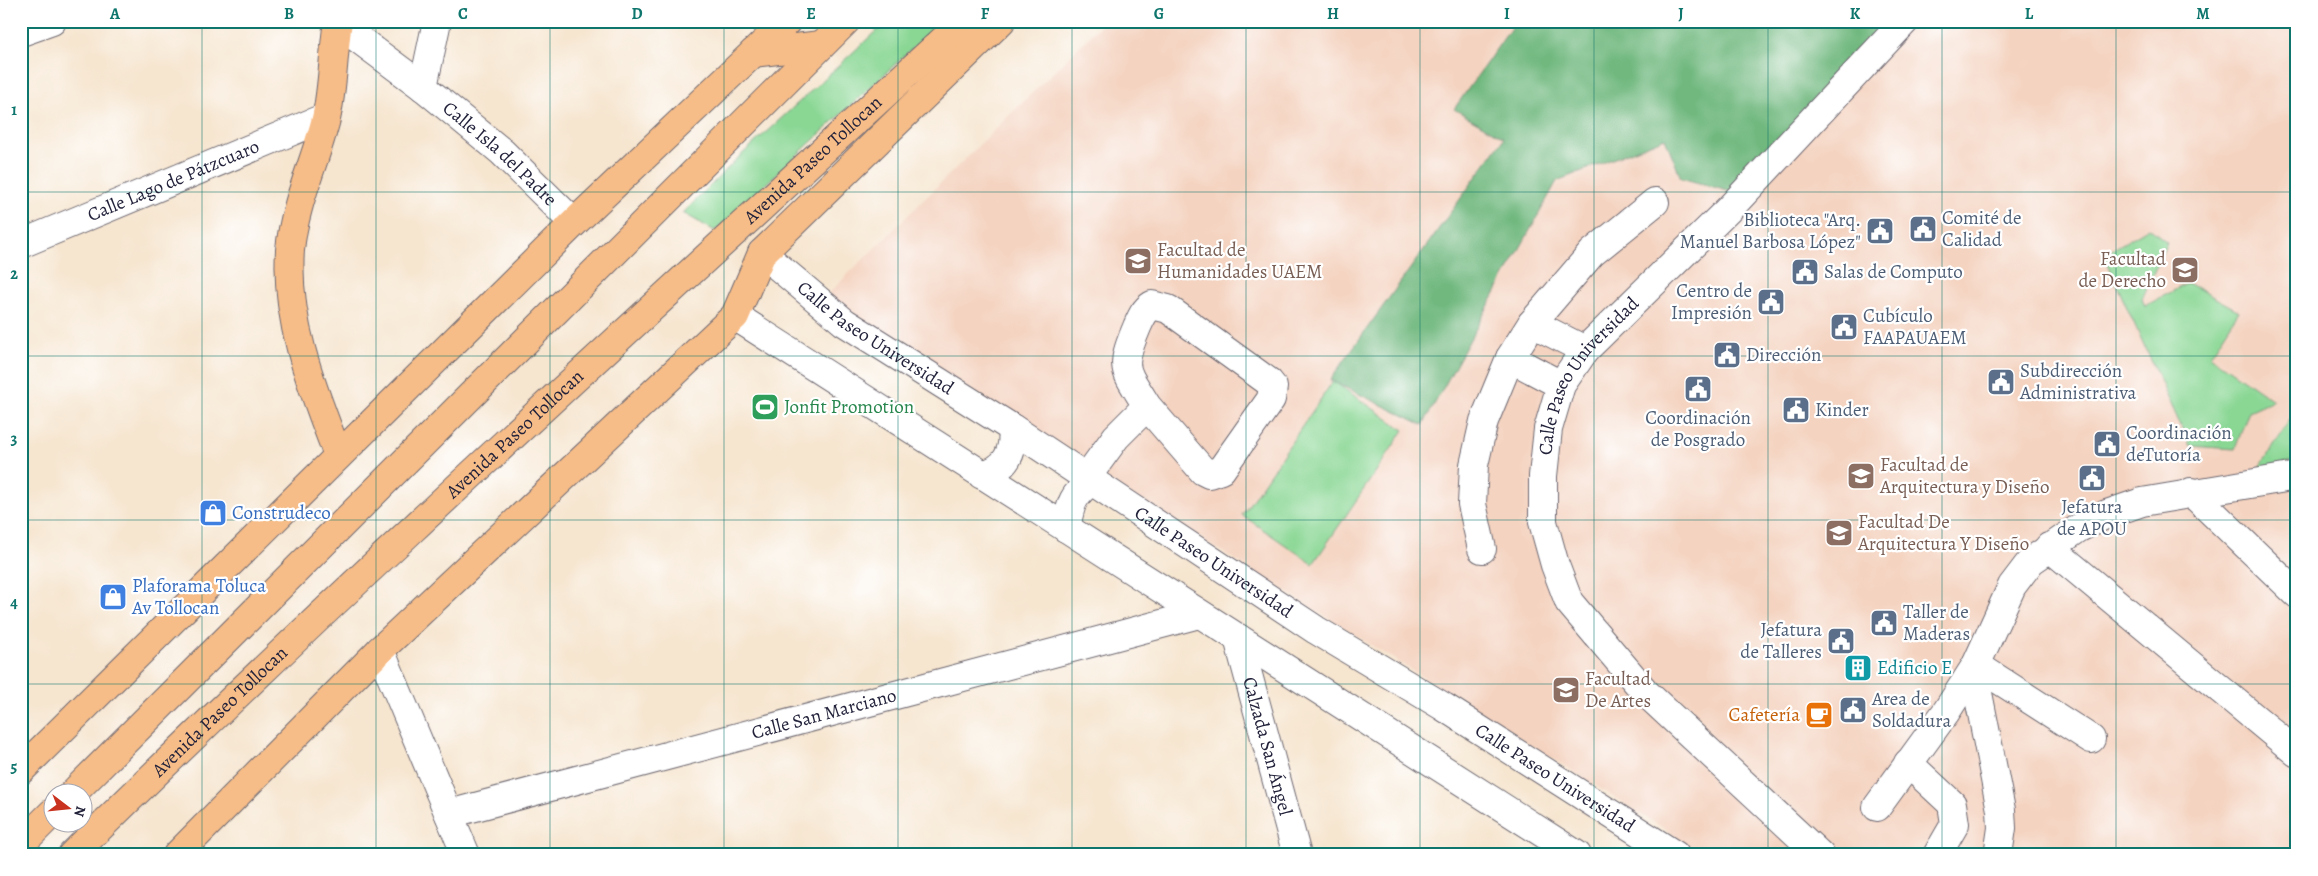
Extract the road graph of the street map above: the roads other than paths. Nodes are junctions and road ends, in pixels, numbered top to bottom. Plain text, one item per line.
1 (52, 21) edge
2 (437, 21) edge
3 (787, 21) edge
4 (846, 21) edge
5 (964, 21) edge
6 (1001, 21) edge
7 (1905, 21) edge
8 (335, 22) edge
9 (21, 32) edge
10 (821, 45) junction
11 (753, 53) junction
12 (422, 87) junction
13 (326, 117) junction
14 (1656, 202) dead end
15 (574, 223) junction
16 (21, 244) edge
17 (762, 254) junction
18 (735, 316) junction
19 (1532, 323) junction
20 (1586, 350) junction
21 (1510, 358) junction
22 (1561, 385) junction
23 (1147, 406) junction
24 (1012, 428) junction
25 (338, 455) junction
26 (982, 475) junction
27 (2297, 476) edge
28 (1087, 478) junction
29 (2191, 492) junction
30 (1066, 528) junction
31 (2049, 546) junction
32 (1482, 549) dead end
33 (2297, 594) edge
34 (1199, 614) junction
35 (1238, 638) junction
36 (380, 650) junction
37 (1976, 666) junction
38 (2091, 739) dead end
39 (2297, 753) edge
40 (1908, 763) junction
41 (21, 770) edge
42 (82, 784) edge
43 (1877, 807) dead end
44 (449, 814) junction
45 (42, 823) edge
46 (21, 844) edge
47 (187, 850) edge
48 (72, 855) edge
49 (466, 855) edge
50 (1297, 855) edge
51 (1577, 855) edge
52 (1675, 855) edge
53 (1820, 855) edge
54 (1937, 855) edge
55 (1998, 855) edge

1 - 9 street
2 - 12 street
3 - 11 main road
4 - 10 main road
5 - 48 main road, Avenida Paseo Tollocan
6 - 17 main road, Avenida Paseo Tollocan
7 - 20 street, Calle Paseo Universidad
8 - 12 street, Calle Isla del Padre
8 - 13 main road
10 - 11 main road
10 - 42 main road
11 - 15 main road
12 - 15 street, Calle Isla del Padre
13 - 16 street, Calle Lago de Pátzcuaro
13 - 25 main road
14 - 19 street
15 - 25 main road
17 - 18 main road, Avenida Paseo Tollocan
17 - 24 street, Calle Paseo Universidad
18 - 26 street
18 - 36 main road, Avenida Paseo Tollocan
19 - 20 street
19 - 21 street
20 - 22 street, Calle Paseo Universidad
21 - 22 street
21 - 32 street
22 - 53 street, Calle Paseo Universidad
23 - 23 street
23 - 28 street
24 - 26 street
24 - 28 street, Calle Paseo Universidad
25 - 41 main road
26 - 30 street
27 - 29 street
28 - 30 street
28 - 52 street, Calle Paseo Universidad
29 - 31 street
29 - 33 street
30 - 34 street
31 - 37 street
31 - 39 street
34 - 35 street
34 - 44 street, Calle San Marciano
35 - 50 street, Calzada San Ángel
35 - 51 street
36 - 44 street
36 - 47 main road, Avenida Paseo Tollocan
37 - 38 street
37 - 40 street
37 - 55 street
40 - 43 street
40 - 54 street
44 - 49 street
45 - 46 main road

